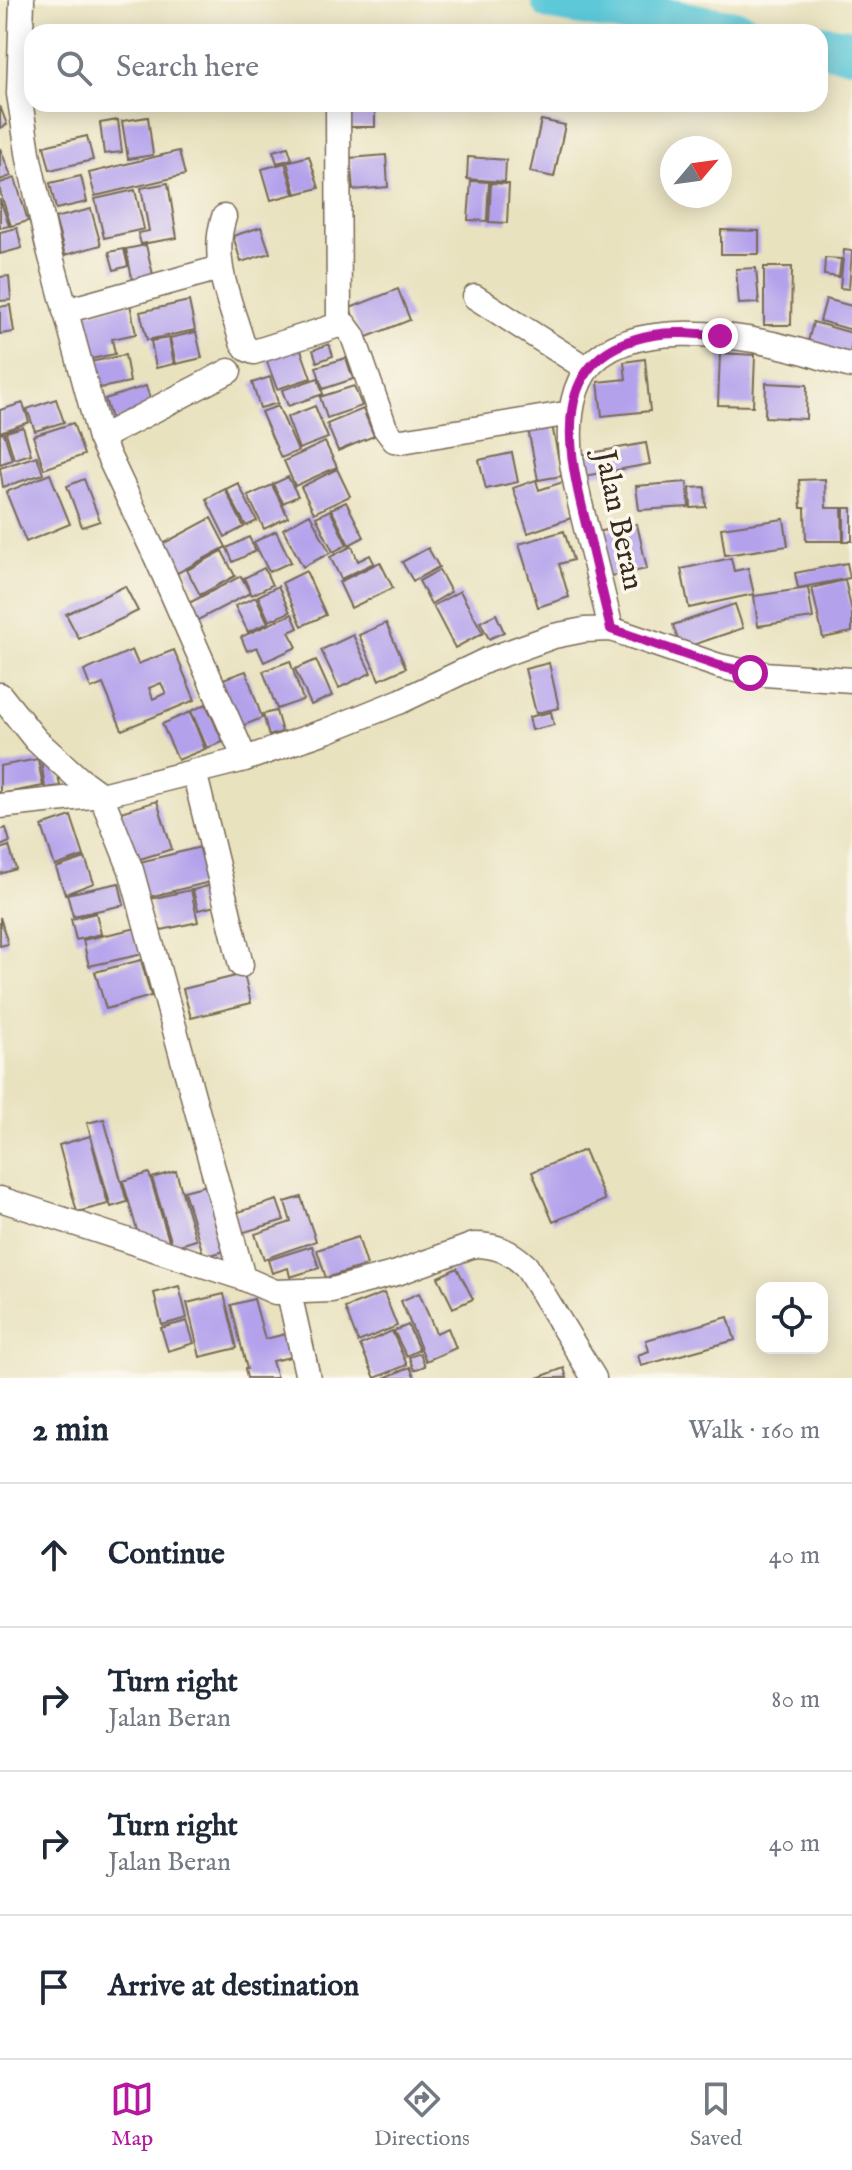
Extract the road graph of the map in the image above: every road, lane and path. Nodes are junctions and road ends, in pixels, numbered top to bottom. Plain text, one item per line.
1 (22, 0) edge
2 (10, 47) edge
3 (338, 112) edge
4 (224, 217) dead end
5 (220, 268) junction
6 (475, 297) dead end
7 (65, 311) junction
8 (339, 325) junction
9 (852, 366) edge
10 (587, 369) junction
11 (229, 371) dead end
12 (571, 413) junction
13 (100, 438) junction
14 (611, 629) junction
15 (852, 680) edge
16 (0, 695) edge
17 (245, 759) junction
18 (194, 771) junction
19 (101, 795) junction
20 (0, 806) edge
21 (241, 965) dead end
22 (0, 1199) edge
23 (243, 1278) junction
24 (289, 1293) junction
25 (308, 1378) edge
26 (594, 1378) edge

1 - 2 street
2 - 7 street
3 - 8 street
4 - 5 street
5 - 7 street
5 - 8 street
6 - 10 street
7 - 13 street
8 - 12 street
9 - 10 street
10 - 12 street, Jalan Beran
11 - 13 street
12 - 14 street, Jalan Beran
13 - 17 street
14 - 15 street
14 - 17 street
16 - 19 street
17 - 18 street
18 - 19 street
18 - 21 street
19 - 20 street
19 - 23 street
22 - 23 street
23 - 24 street
24 - 25 street
24 - 26 street

